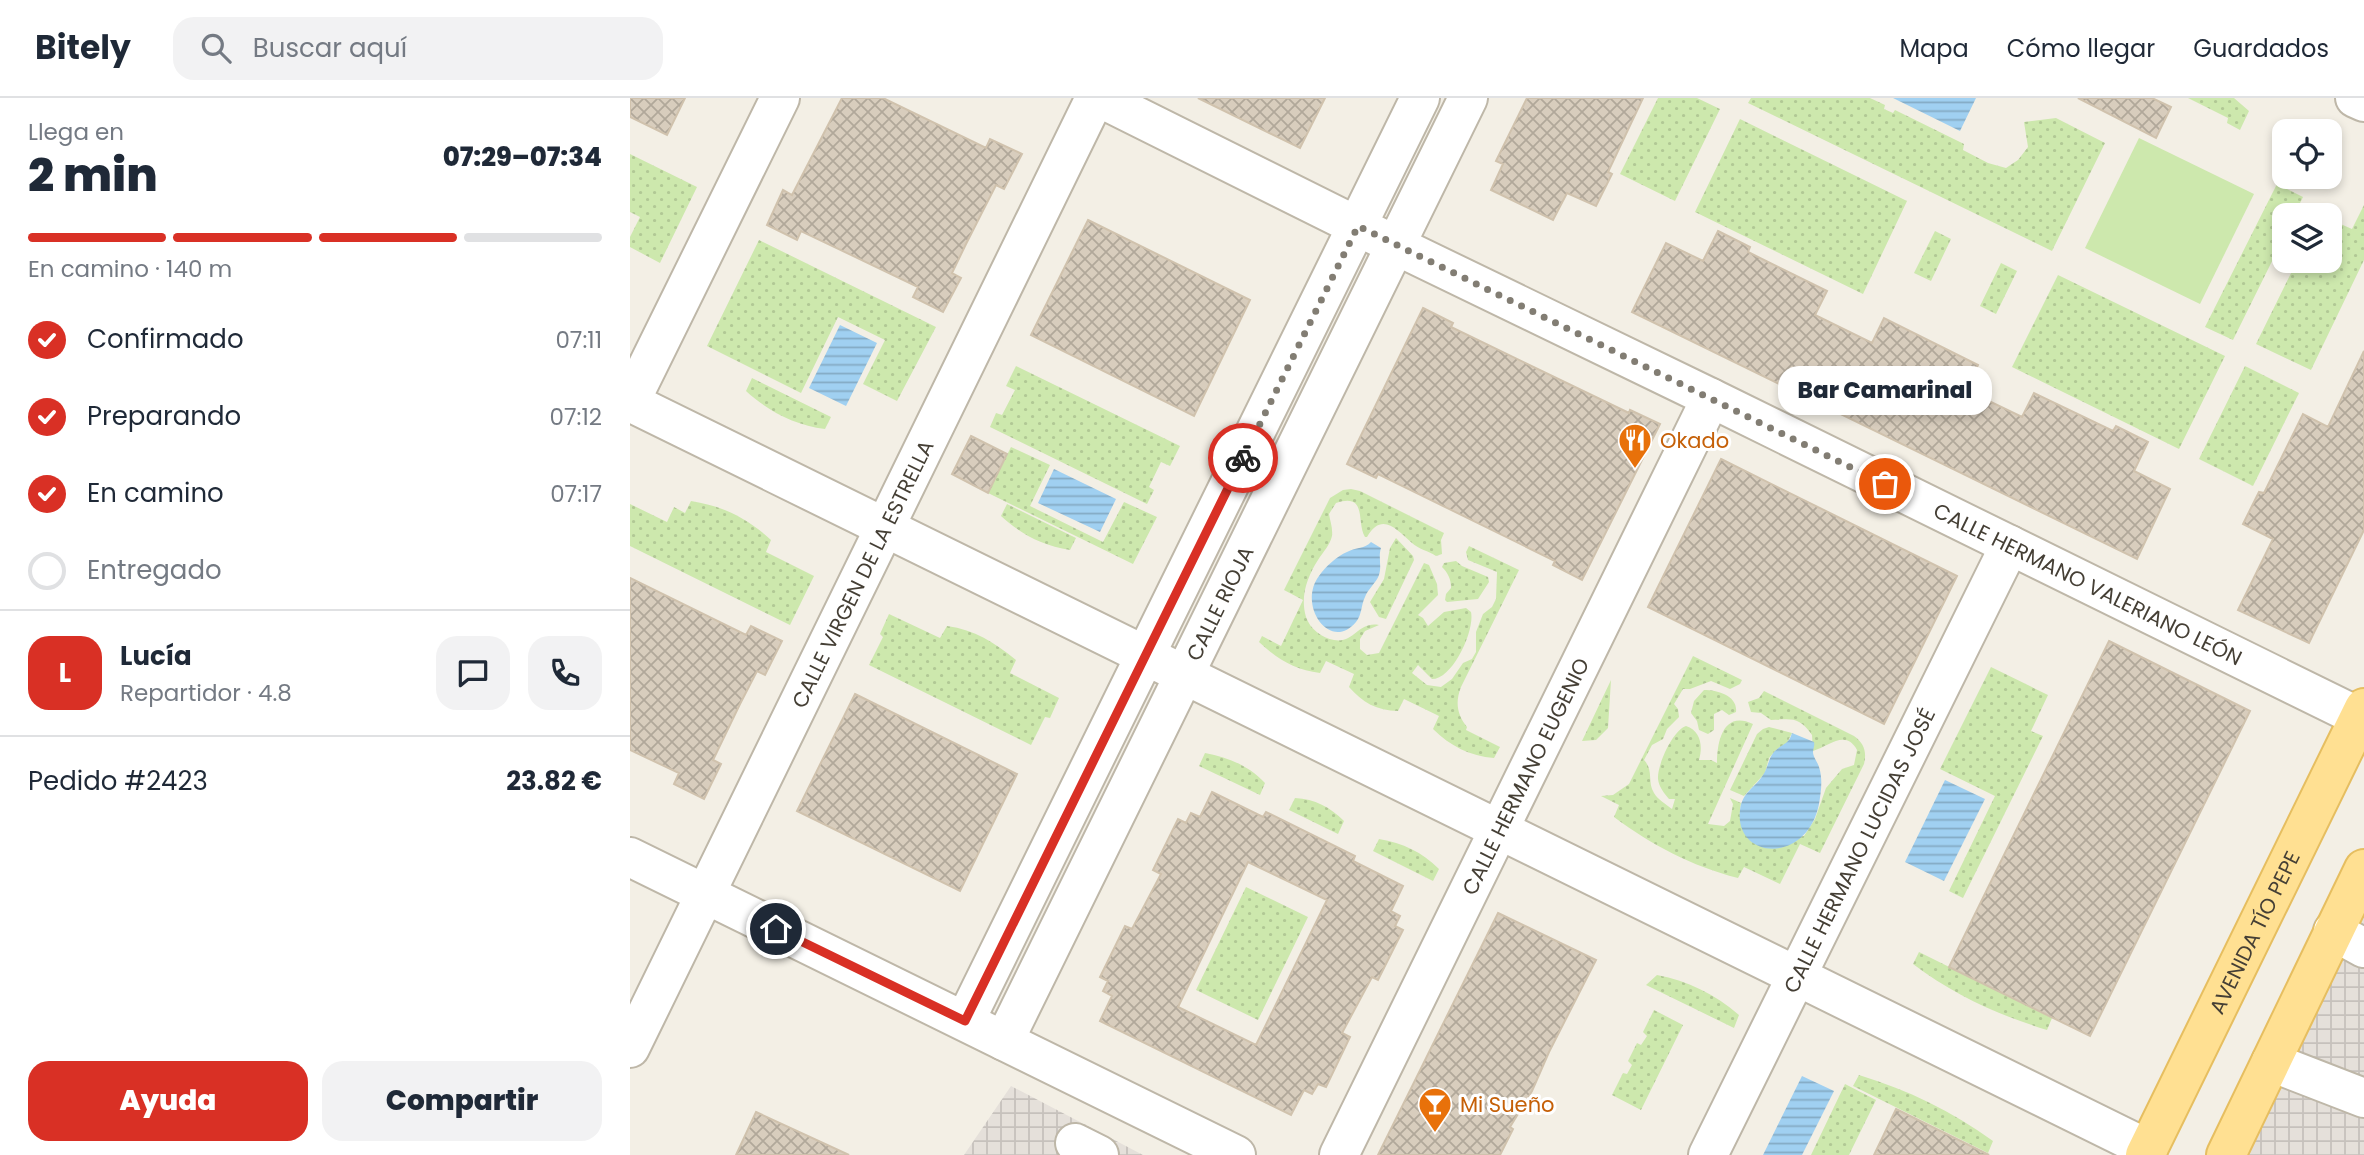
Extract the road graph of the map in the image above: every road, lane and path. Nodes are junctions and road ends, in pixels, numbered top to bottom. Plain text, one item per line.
1 (780, 98) edge
2 (1098, 98) edge
3 (1420, 98) edge
4 (1468, 98) edge
5 (2355, 98) edge
6 (2364, 102) edge
7 (1141, 107) edge
8 (1398, 144) junction
9 (1435, 163) junction
10 (1358, 226) junction
11 (1395, 245) junction
12 (1711, 398) junction
13 (630, 402) edge
14 (885, 527) junction
15 (2010, 545) junction
16 (1146, 655) junction
17 (1184, 674) junction
18 (2362, 713) edge
19 (1498, 829) junction
20 (630, 857) edge
21 (2364, 869) edge
22 (706, 894) junction
23 (2349, 940) edge
24 (1797, 976) junction
25 (965, 1021) junction
26 (1004, 1041) junction
27 (630, 1048) edge
28 (2271, 1062) junction
29 (2364, 1098) edge
30 (2146, 1152) edge
31 (1236, 1155) edge
32 (1339, 1155) edge
33 (1708, 1155) edge
34 (2226, 1155) edge

1 - 13 street
2 - 7 street, CALLE HERMANO VALERIANO LEÓN
2 - 14 street, CALLE VIRGEN DE LA ESTRELLA
3 - 8 street, CALLE RIOJA
4 - 9 street, CALLE RIOJA
5 - 6 street
7 - 10 street, CALLE HERMANO VALERIANO LEÓN
8 - 9 street
8 - 10 street, CALLE RIOJA
9 - 11 street, CALLE RIOJA
10 - 11 street, CALLE HERMANO VALERIANO LEÓN
10 - 16 street, CALLE RIOJA
11 - 12 street, CALLE HERMANO VALERIANO LEÓN
11 - 17 street, CALLE RIOJA
12 - 15 street, CALLE HERMANO VALERIANO LEÓN
12 - 19 street, CALLE HERMANO EUGENIO
13 - 14 street
14 - 16 street
14 - 22 street, CALLE VIRGEN DE LA ESTRELLA
15 - 18 street, CALLE HERMANO VALERIANO LEÓN
15 - 24 street, CALLE HERMANO LUCIDAS JOSÉ
16 - 17 street
16 - 25 street, CALLE RIOJA
17 - 19 street
17 - 26 street, CALLE RIOJA
18 - 30 main road, AVENIDA TÍO PEPE
19 - 24 street
19 - 32 street, CALLE HERMANO EUGENIO
20 - 22 street
21 - 23 main road
22 - 25 street
22 - 27 street, CALLE VIRGEN DE LA ESTRELLA
23 - 28 main road
24 - 30 street
24 - 33 street, CALLE HERMANO LUCIDAS JOSÉ
25 - 26 street
26 - 31 street
28 - 29 street
28 - 34 main road

